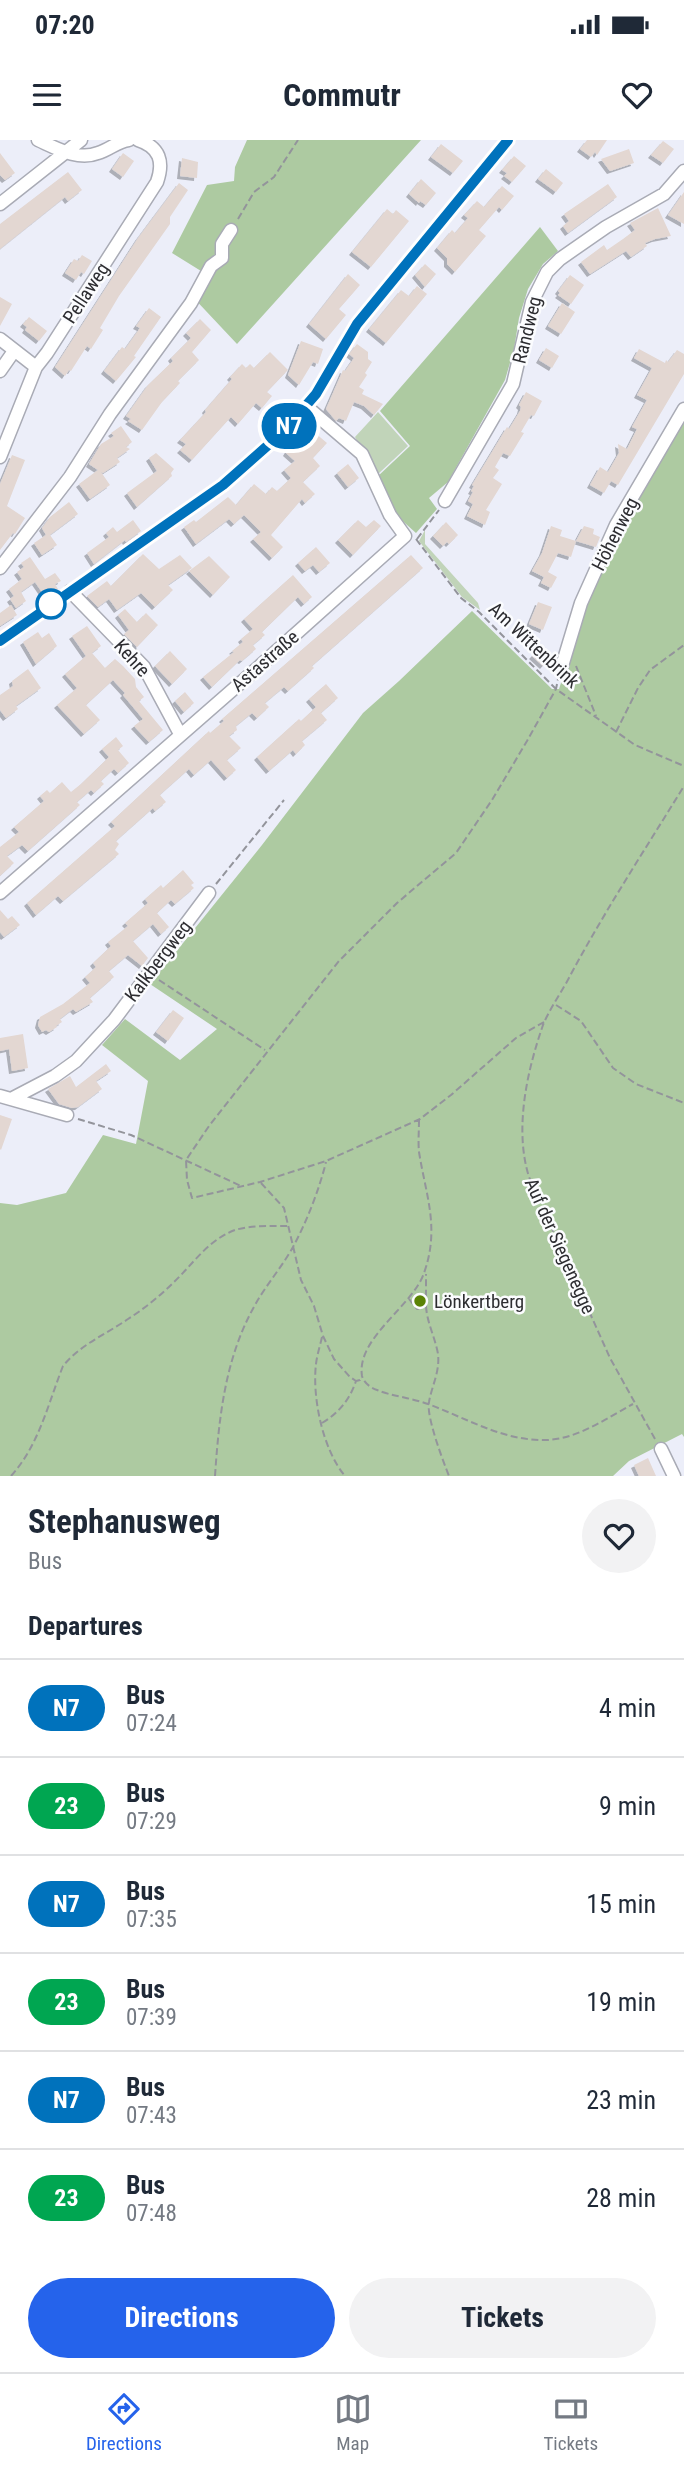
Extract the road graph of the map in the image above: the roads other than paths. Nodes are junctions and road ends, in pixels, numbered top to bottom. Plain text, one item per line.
1 (38, 140) edge
2 (81, 140) edge
3 (129, 140) edge
4 (138, 140) edge
5 (508, 140) edge
6 (67, 153) junction
7 (684, 171) edge
8 (0, 204) edge
9 (231, 230) road end
10 (0, 339) edge
11 (14, 351) junction
12 (36, 367) junction
13 (0, 371) edge
14 (307, 407) junction
15 (684, 409) edge
16 (0, 457) edge
17 (445, 501) road end
18 (0, 568) edge
19 (70, 591) junction
20 (0, 641) edge
21 (562, 666) dead end
22 (180, 734) junction
23 (0, 893) edge
24 (209, 893) road end
25 (5, 1097) edge
26 (67, 1115) road end
27 (661, 1449) road end
28 (674, 1476) edge

1 - 6 street
2 - 6 street
3 - 6 street
4 - 12 street, Pellaweg
5 - 14 street
6 - 8 street
7 - 17 street, Randweg
9 - 18 street
10 - 11 street
11 - 12 street
11 - 13 street
12 - 16 street, Pellaweg
14 - 19 street
14 - 22 street, Astastraße
15 - 21 street, Höhenweg
19 - 20 street
19 - 22 street, Kehre
22 - 23 street, Astastraße
24 - 25 street, Kalkbergweg
25 - 26 street, Kalkbergweg
27 - 28 street

